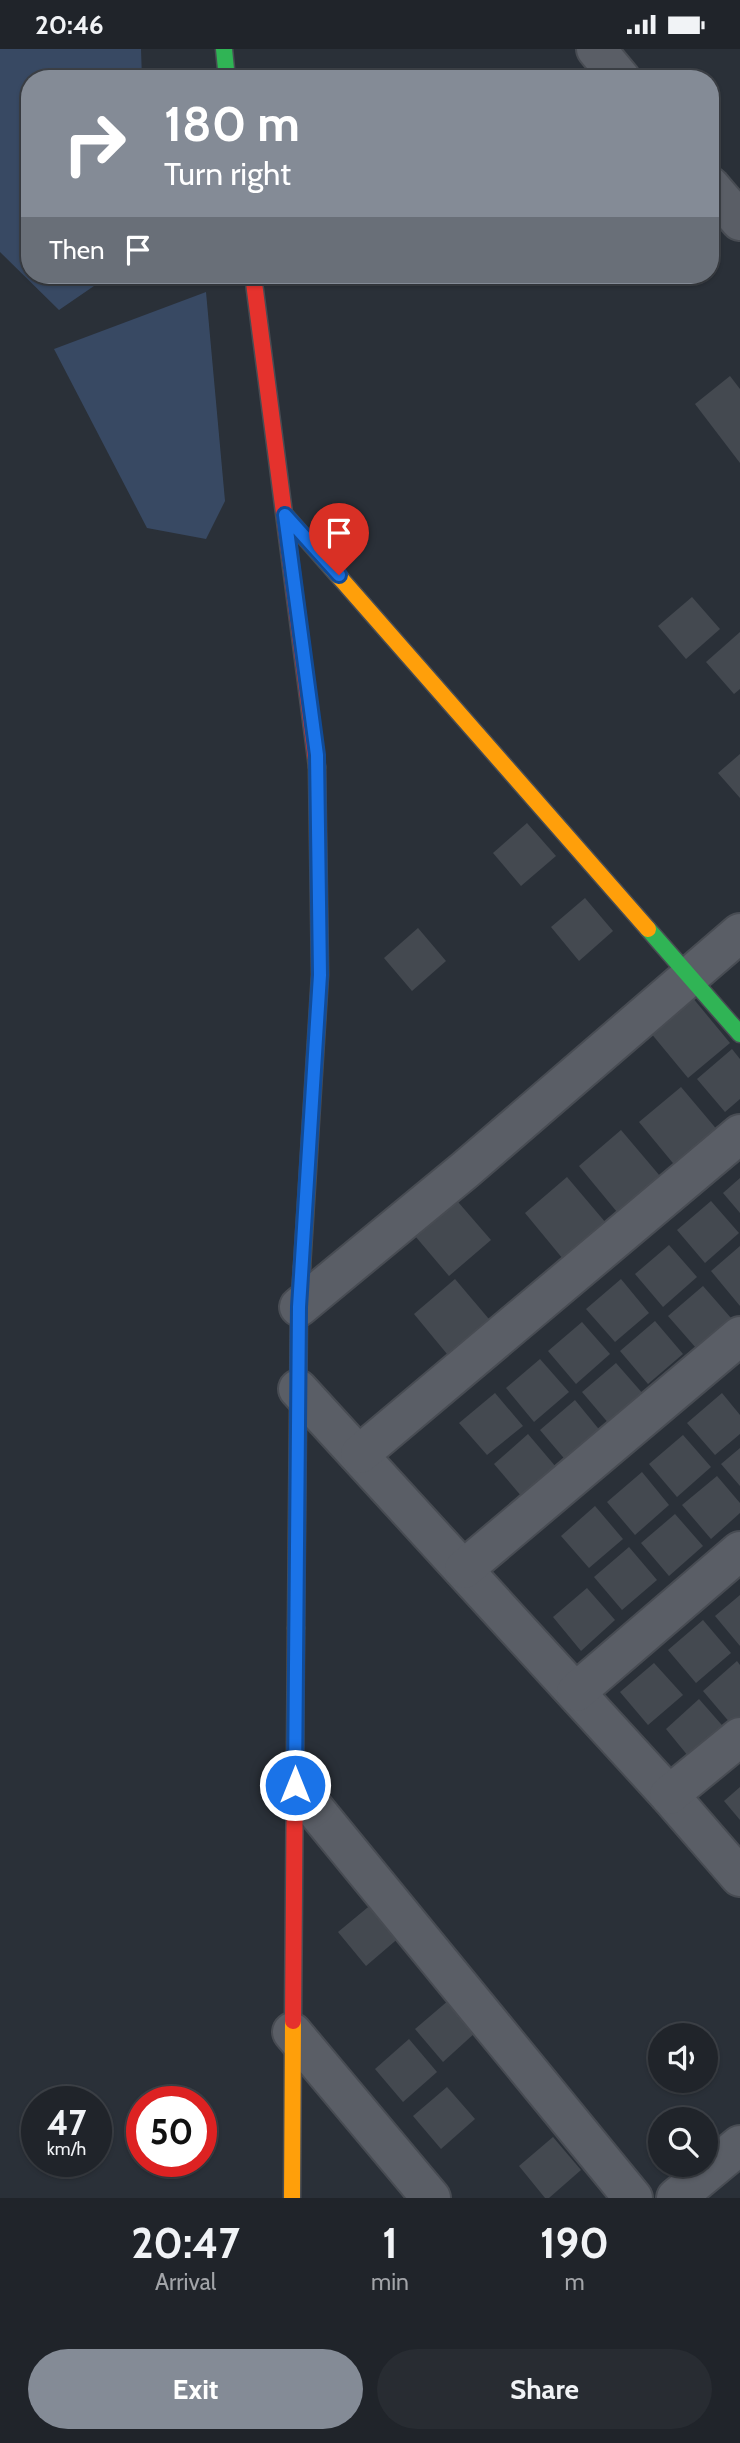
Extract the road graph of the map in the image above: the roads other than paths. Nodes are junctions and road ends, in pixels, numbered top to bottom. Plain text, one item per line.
1 (224, 49) edge
2 (596, 49) edge
3 (227, 70) edge
4 (614, 70) edge
5 (719, 196) edge
6 (740, 221) edge
7 (254, 284) edge
8 (285, 515) junction
9 (740, 933) edge
10 (690, 975) junction
11 (740, 1034) edge
12 (740, 1134) edge
13 (299, 1307) junction
14 (740, 1336) edge
15 (298, 1389) junction
16 (360, 1454) junction
17 (740, 1551) edge
18 (464, 1569) junction
19 (576, 1692) junction
20 (740, 1737) edge
21 (295, 1785) junction
22 (669, 1794) junction
23 (740, 1877) edge
24 (292, 2032) junction
25 (740, 2145) edge
26 (292, 2198) edge
27 (431, 2198) edge
28 (633, 2198) edge
29 (676, 2198) edge

1 - 3 main road
2 - 4 street
5 - 6 street
7 - 8 main road
8 - 10 main road
8 - 13 main road
9 - 10 street
10 - 11 main road
10 - 13 street
12 - 16 street
13 - 15 main road
14 - 18 street
15 - 16 street
15 - 21 main road
16 - 18 street
17 - 19 street
18 - 19 street
19 - 22 street
20 - 22 street
21 - 24 main road
21 - 28 street
22 - 23 street
24 - 26 main road
24 - 27 street
25 - 29 street

